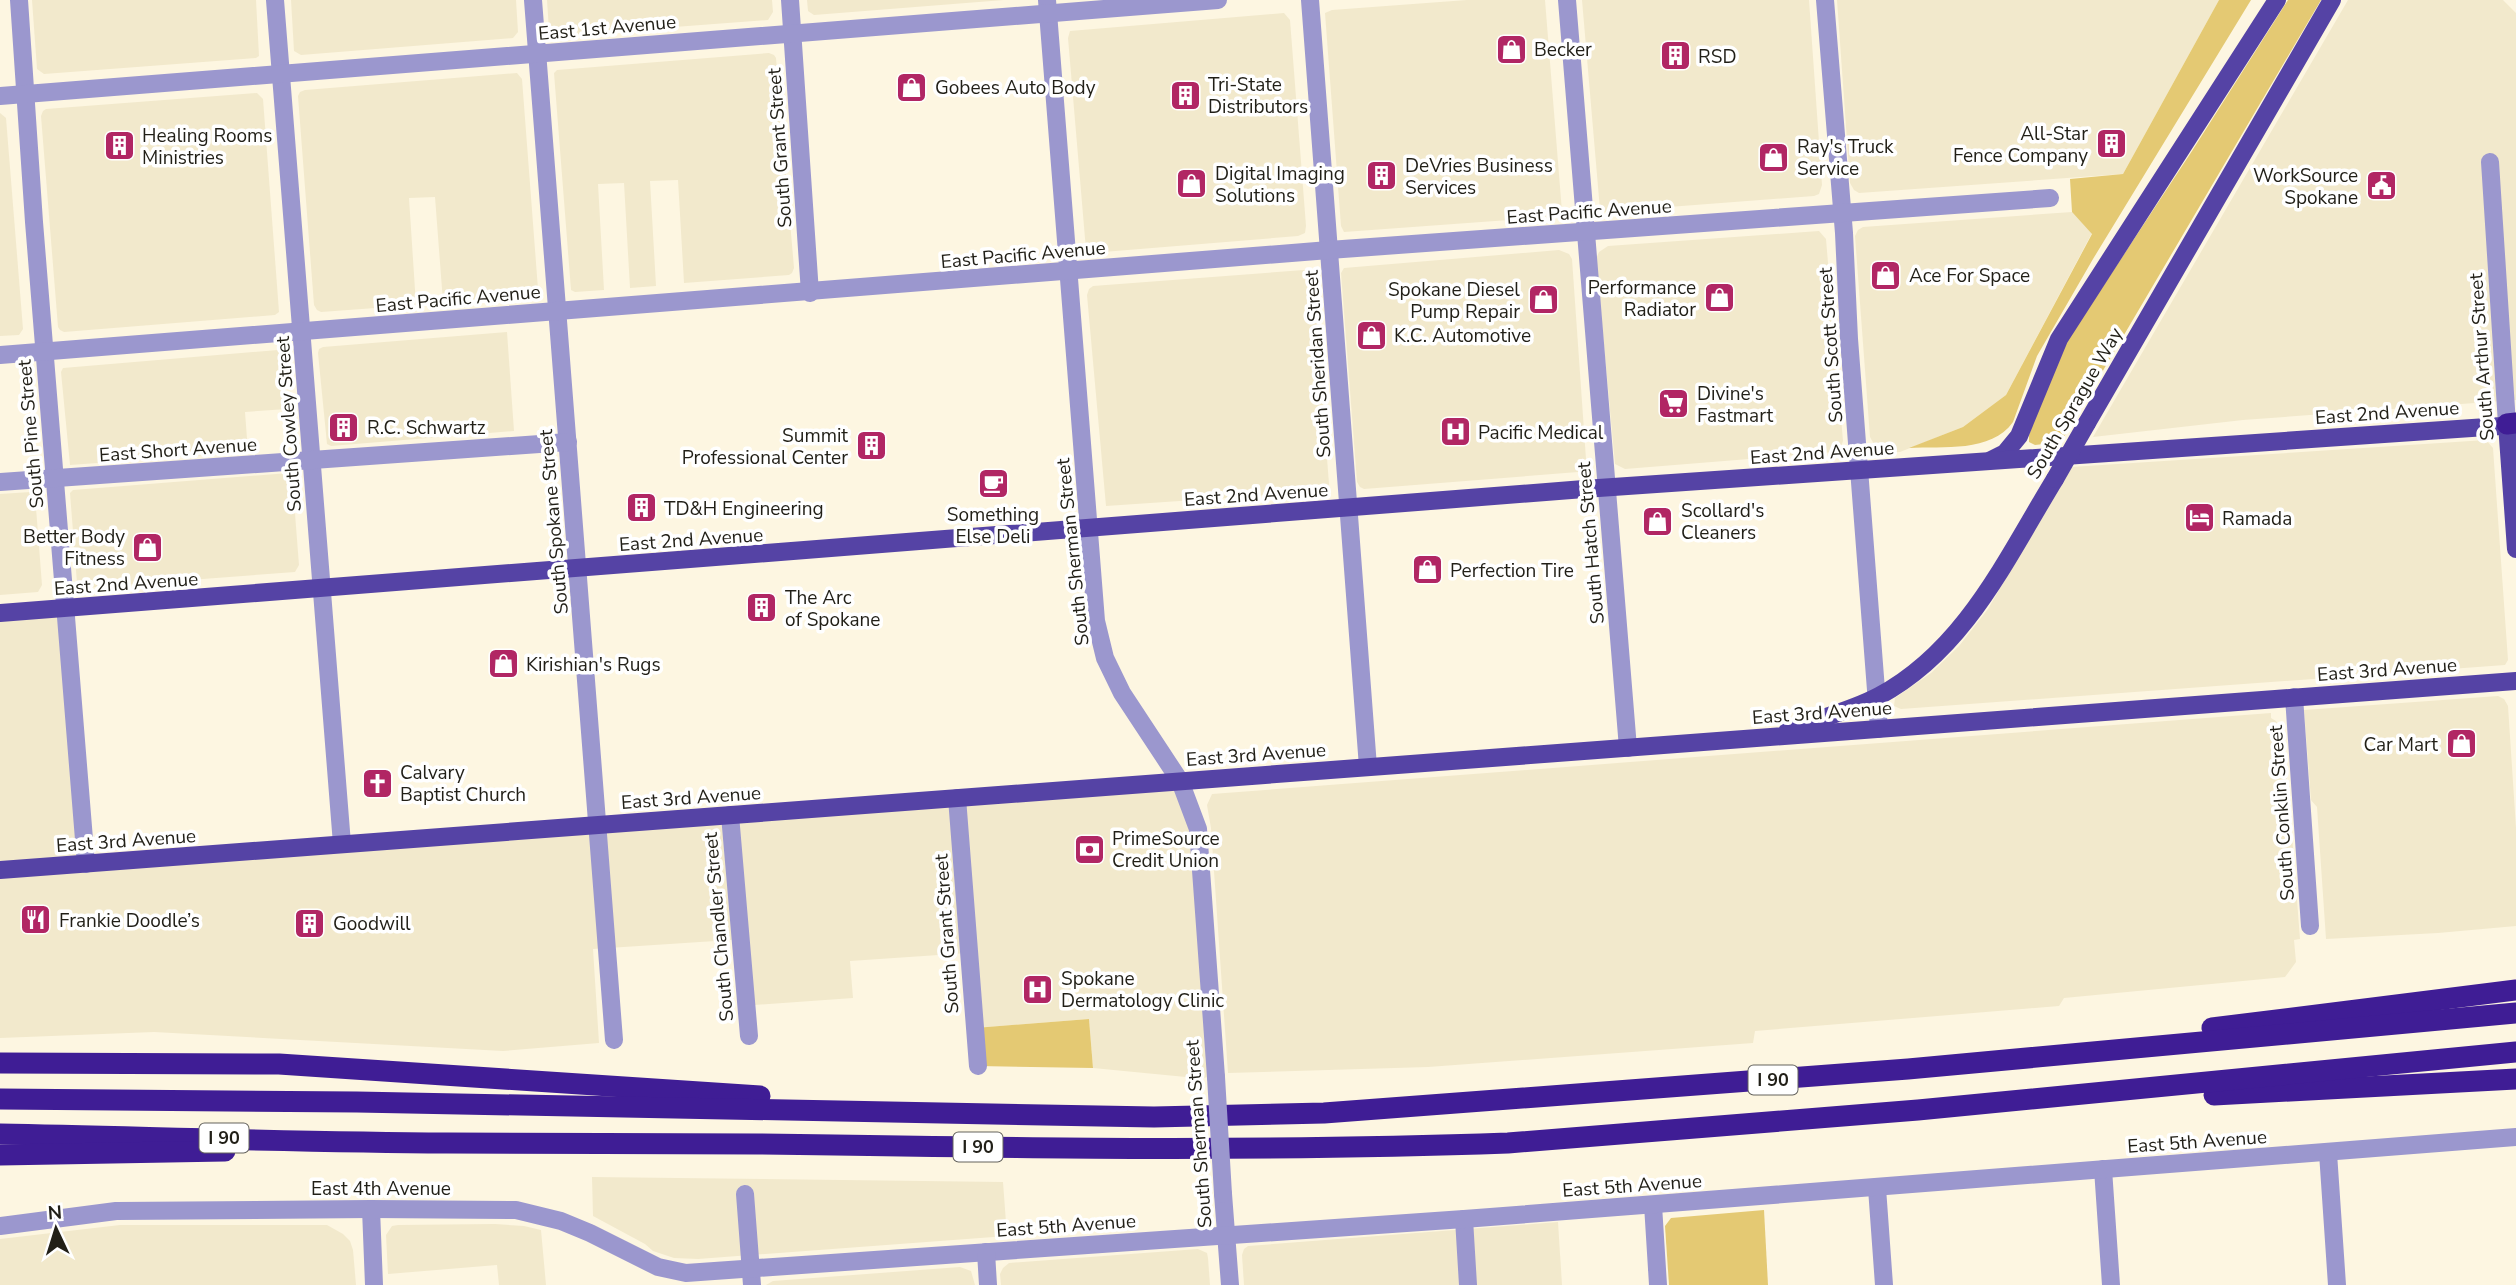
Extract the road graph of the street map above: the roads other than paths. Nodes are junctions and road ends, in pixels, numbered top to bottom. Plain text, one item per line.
1 (19, 0) edge
2 (275, 0) edge
3 (533, 0) edge
4 (790, 0) edge
5 (1218, 0) edge
6 (1310, 0) edge
7 (1567, 0) edge
8 (1825, 0) edge
9 (2277, 0) edge
10 (2332, 0) edge
11 (1047, 7) edge
12 (793, 33) junction
13 (537, 53) junction
14 (282, 73) junction
15 (26, 93) junction
16 (0, 96) edge
17 (2490, 162) dead end
18 (2050, 198) dead end
19 (1843, 213) junction
20 (1586, 232) junction
21 (1329, 250) junction
22 (1069, 272) junction
23 (810, 293) junction
24 (558, 310) junction
25 (302, 333) junction
26 (44, 352) junction
27 (0, 355) edge
28 (2513, 424) edge
29 (568, 442) junction
30 (312, 460) junction
31 (1988, 461) junction
32 (1860, 470) junction
33 (54, 479) junction
34 (0, 482) edge
35 (1606, 488) junction
36 (1349, 508) junction
37 (1088, 527) junction
38 (2516, 549) edge
39 (578, 568) junction
40 (322, 588) junction
41 (66, 608) junction
42 (0, 613) edge
43 (2516, 681) edge
44 (1877, 697) junction
45 (2294, 697) junction
46 (1879, 729) junction
47 (1768, 737) junction
48 (1628, 748) junction
49 (1368, 767) junction
50 (1180, 781) junction
51 (957, 798) junction
52 (730, 815) junction
53 (597, 825) junction
54 (341, 844) junction
55 (86, 864) junction
56 (0, 870) edge
57 (2311, 926) dead end
58 (2516, 990) edge
59 (2516, 1013) edge
60 (749, 1036) dead end
61 (614, 1040) dead end
62 (2516, 1052) edge
63 (0, 1063) edge
64 (978, 1066) dead end
65 (1908, 1069) junction
66 (2516, 1079) edge
67 (0, 1099) edge
68 (1918, 1110) junction
69 (1027, 1114) junction
70 (0, 1133) edge
71 (2516, 1137) edge
72 (448, 1143) junction
73 (2328, 1153) junction
74 (0, 1155) edge
75 (2102, 1169) junction
76 (1877, 1188) junction
77 (745, 1194) dead end
78 (1653, 1205) junction
79 (371, 1209) junction
80 (1464, 1219) junction
81 (0, 1226) edge
82 (1227, 1234) junction
83 (986, 1252) junction
84 (751, 1278) edge
85 (374, 1285) edge
86 (988, 1285) edge
87 (1230, 1285) edge
88 (1468, 1285) edge
89 (1658, 1285) edge
90 (1884, 1285) edge
91 (2111, 1285) edge
92 (2337, 1285) edge

1 - 15 street, South Pine Street
2 - 14 street, South Cowley Street
3 - 13 street, South Spokane Street
4 - 12 street, South Grant Street
5 - 11 street, East 1st Avenue
6 - 21 street, South Sheridan Street
7 - 20 street, South Hatch Street
8 - 19 street, South Scott Street
9 - 31 main road, South Sprague Way
10 - 44 main road, South Sprague Way, bridge
11 - 12 street, East 1st Avenue
11 - 22 street, South Sherman Street
12 - 13 street, East 1st Avenue
12 - 23 street, South Grant Street
13 - 14 street, East 1st Avenue
13 - 24 street, South Spokane Street
14 - 15 street, East 1st Avenue
14 - 25 street, South Cowley Street
15 - 16 street, East 1st Avenue
15 - 26 street, South Pine Street
17 - 28 street, South Arthur Street
18 - 19 street, East Pacific Avenue
19 - 20 street, East Pacific Avenue
19 - 32 street, South Scott Street
20 - 21 street, East Pacific Avenue
20 - 35 street, South Hatch Street
21 - 22 street, East Pacific Avenue
21 - 36 street, South Sheridan Street
22 - 23 street, East Pacific Avenue
22 - 37 street, South Sherman Street
23 - 24 street, East Pacific Avenue
24 - 25 street, East Pacific Avenue
24 - 29 street, South Spokane Street
25 - 26 street, East Pacific Avenue
25 - 30 street, South Cowley Street
26 - 27 street, East Pacific Avenue
26 - 33 street, South Pine Street
28 - 31 main road, East 2nd Avenue
28 - 38 main road, South Arthur Street
29 - 30 street, East Short Avenue
29 - 39 street, South Spokane Street
30 - 33 street, East Short Avenue
30 - 40 street, South Cowley Street
31 - 32 main road, East 2nd Avenue
32 - 35 main road, East 2nd Avenue
32 - 44 street, South Scott Street
33 - 34 street, East Short Avenue
33 - 41 street, South Pine Street
35 - 36 main road, East 2nd Avenue
35 - 48 street, South Hatch Street
36 - 37 main road, East 2nd Avenue
36 - 49 street, South Sheridan Street
37 - 39 main road, East 2nd Avenue
37 - 50 street, South Sherman Street
39 - 40 main road, East 2nd Avenue
39 - 53 street, South Spokane Street
40 - 41 main road, East 2nd Avenue
40 - 54 street, South Cowley Street
41 - 42 main road, East 2nd Avenue
41 - 55 street, South Pine Street
43 - 45 main road, East 3rd Avenue
44 - 46 street, South Scott Street
44 - 47 main road, South Sprague Way
45 - 46 main road, East 3rd Avenue
45 - 57 street, South Conklin Street
46 - 47 main road, East 3rd Avenue
47 - 48 main road, East 3rd Avenue
48 - 49 main road, East 3rd Avenue
49 - 50 main road, East 3rd Avenue
50 - 51 main road, East 3rd Avenue
50 - 82 street, South Sherman Street, bridge
51 - 52 main road, East 3rd Avenue
51 - 64 street, South Grant Street
52 - 53 main road, East 3rd Avenue
52 - 60 street, South Chandler Street
53 - 54 main road, East 3rd Avenue
53 - 61 street, South Spokane Street
54 - 55 main road, East 3rd Avenue
55 - 56 main road, East 3rd Avenue
58 - 65 highway
59 - 65 highway, I 90
62 - 68 highway, I 90
63 - 69 highway
65 - 69 highway, I 90
66 - 68 highway
67 - 69 highway, I 90
68 - 72 highway, I 90
70 - 72 highway, I 90
71 - 73 street, East 5th Avenue
72 - 74 highway
73 - 75 street, East 5th Avenue
73 - 92 street
75 - 76 street, East 5th Avenue
75 - 91 street
76 - 78 street, East 5th Avenue
76 - 90 street
77 - 84 street
78 - 80 street, East 5th Avenue
78 - 89 street
79 - 81 street, East 4th Avenue
79 - 84 street, East 4th Avenue
79 - 85 street
80 - 82 street, East 5th Avenue
80 - 88 street
82 - 83 street, East 5th Avenue
82 - 87 street, South Sherman Street
83 - 84 street, East 5th Avenue
83 - 86 street

